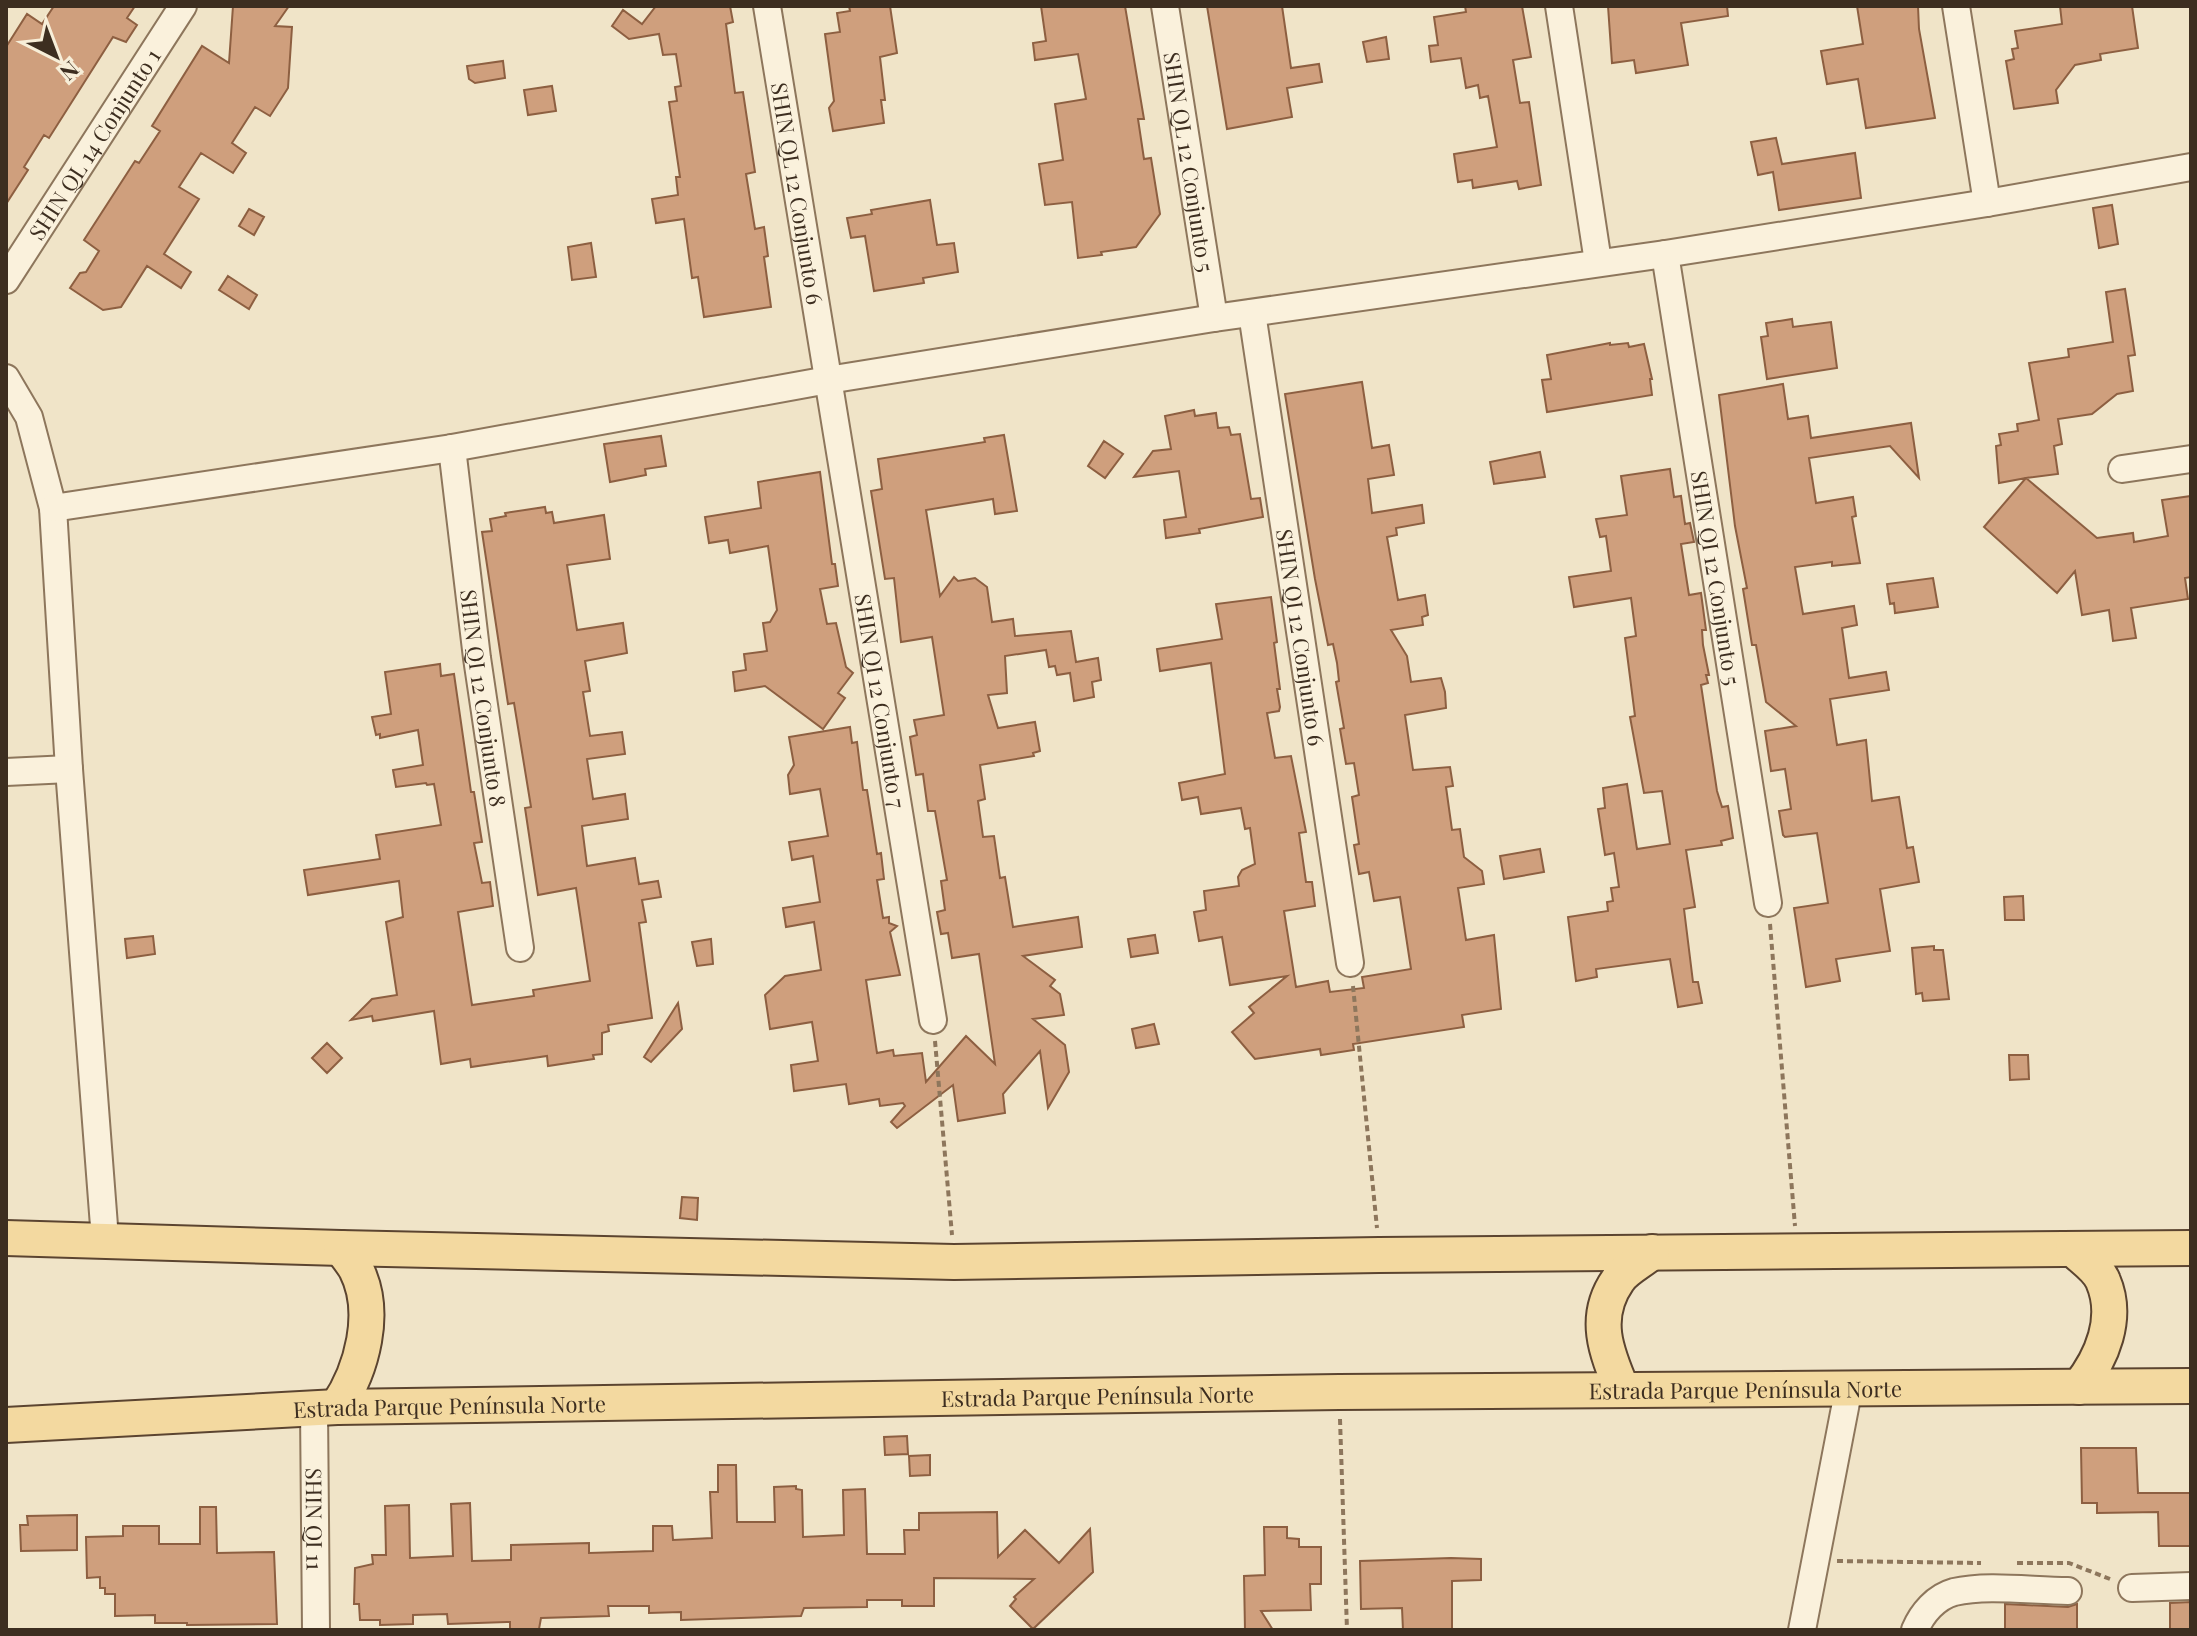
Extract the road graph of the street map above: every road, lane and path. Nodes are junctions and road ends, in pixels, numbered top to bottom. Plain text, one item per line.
1 (183, 6) edge
2 (767, 6) edge
3 (1165, 6) edge
4 (1559, 6) edge
5 (1956, 6) edge
6 (2191, 167) edge
7 (1987, 203) junction
8 (1665, 254) junction
9 (1598, 262) junction
10 (6, 280) edge
11 (1252, 313) junction
12 (1214, 318) junction
13 (6, 378) edge
14 (828, 380) junction
15 (452, 448) junction
16 (2191, 459) edge
17 (2122, 469) dead end
18 (53, 508) junction
19 (69, 769) junction
20 (6, 772) edge
21 (1768, 903) joint
22 (520, 948) dead end
23 (1350, 963) joint
24 (933, 1020) joint
25 (6, 1238) edge
26 (105, 1239) junction
27 (341, 1248) junction
28 (2191, 1248) edge
29 (2073, 1249) junction
30 (1652, 1252) junction
31 (1798, 1252) junction
32 (1379, 1255) junction
33 (954, 1262) junction
34 (2191, 1386) edge
35 (1849, 1387) junction
36 (2079, 1387) junction
37 (1622, 1389) junction
38 (1339, 1392) junction
39 (325, 1408) junction
40 (6, 1425) edge
41 (2191, 1586) edge
42 (2132, 1588) dead end
43 (2068, 1591) dead end
44 (316, 1630) edge
45 (1347, 1630) edge
46 (1802, 1630) edge
47 (1915, 1630) edge

1 - 10 street, SHIN QL 14 Conjunto 1
2 - 14 street, SHIN QL 12 Conjunto 6
3 - 12 street, SHIN QL 12 Conjunto 5
4 - 9 street
5 - 7 street
6 - 7 street
7 - 8 street
8 - 9 street
8 - 21 street, SHIN QI 12 Conjunto 5
9 - 11 street
11 - 12 street
11 - 23 street, SHIN QI 12 Conjunto 6
12 - 14 street
13 - 18 street
14 - 15 street
14 - 24 street, SHIN QI 12 Conjunto 7
15 - 18 street
15 - 22 street, SHIN QI 12 Conjunto 8
16 - 17 street
18 - 19 street
19 - 20 street
19 - 26 street
21 - 31 path
23 - 32 path
24 - 33 path
25 - 26 main road
26 - 27 main road
27 - 33 main road
27 - 39 main road
28 - 29 main road
29 - 31 main road
29 - 36 main road
30 - 31 main road
30 - 32 main road
30 - 37 main road
32 - 33 main road
34 - 36 main road, Estrada Parque Península Norte
35 - 36 main road, Estrada Parque Península Norte
35 - 37 main road, Estrada Parque Península Norte
35 - 46 street
37 - 38 main road, Estrada Parque Península Norte
38 - 39 main road, Estrada Parque Península Norte
38 - 45 path
39 - 40 main road, Estrada Parque Península Norte
39 - 44 street, SHIN QI 11
41 - 42 street
43 - 47 street

